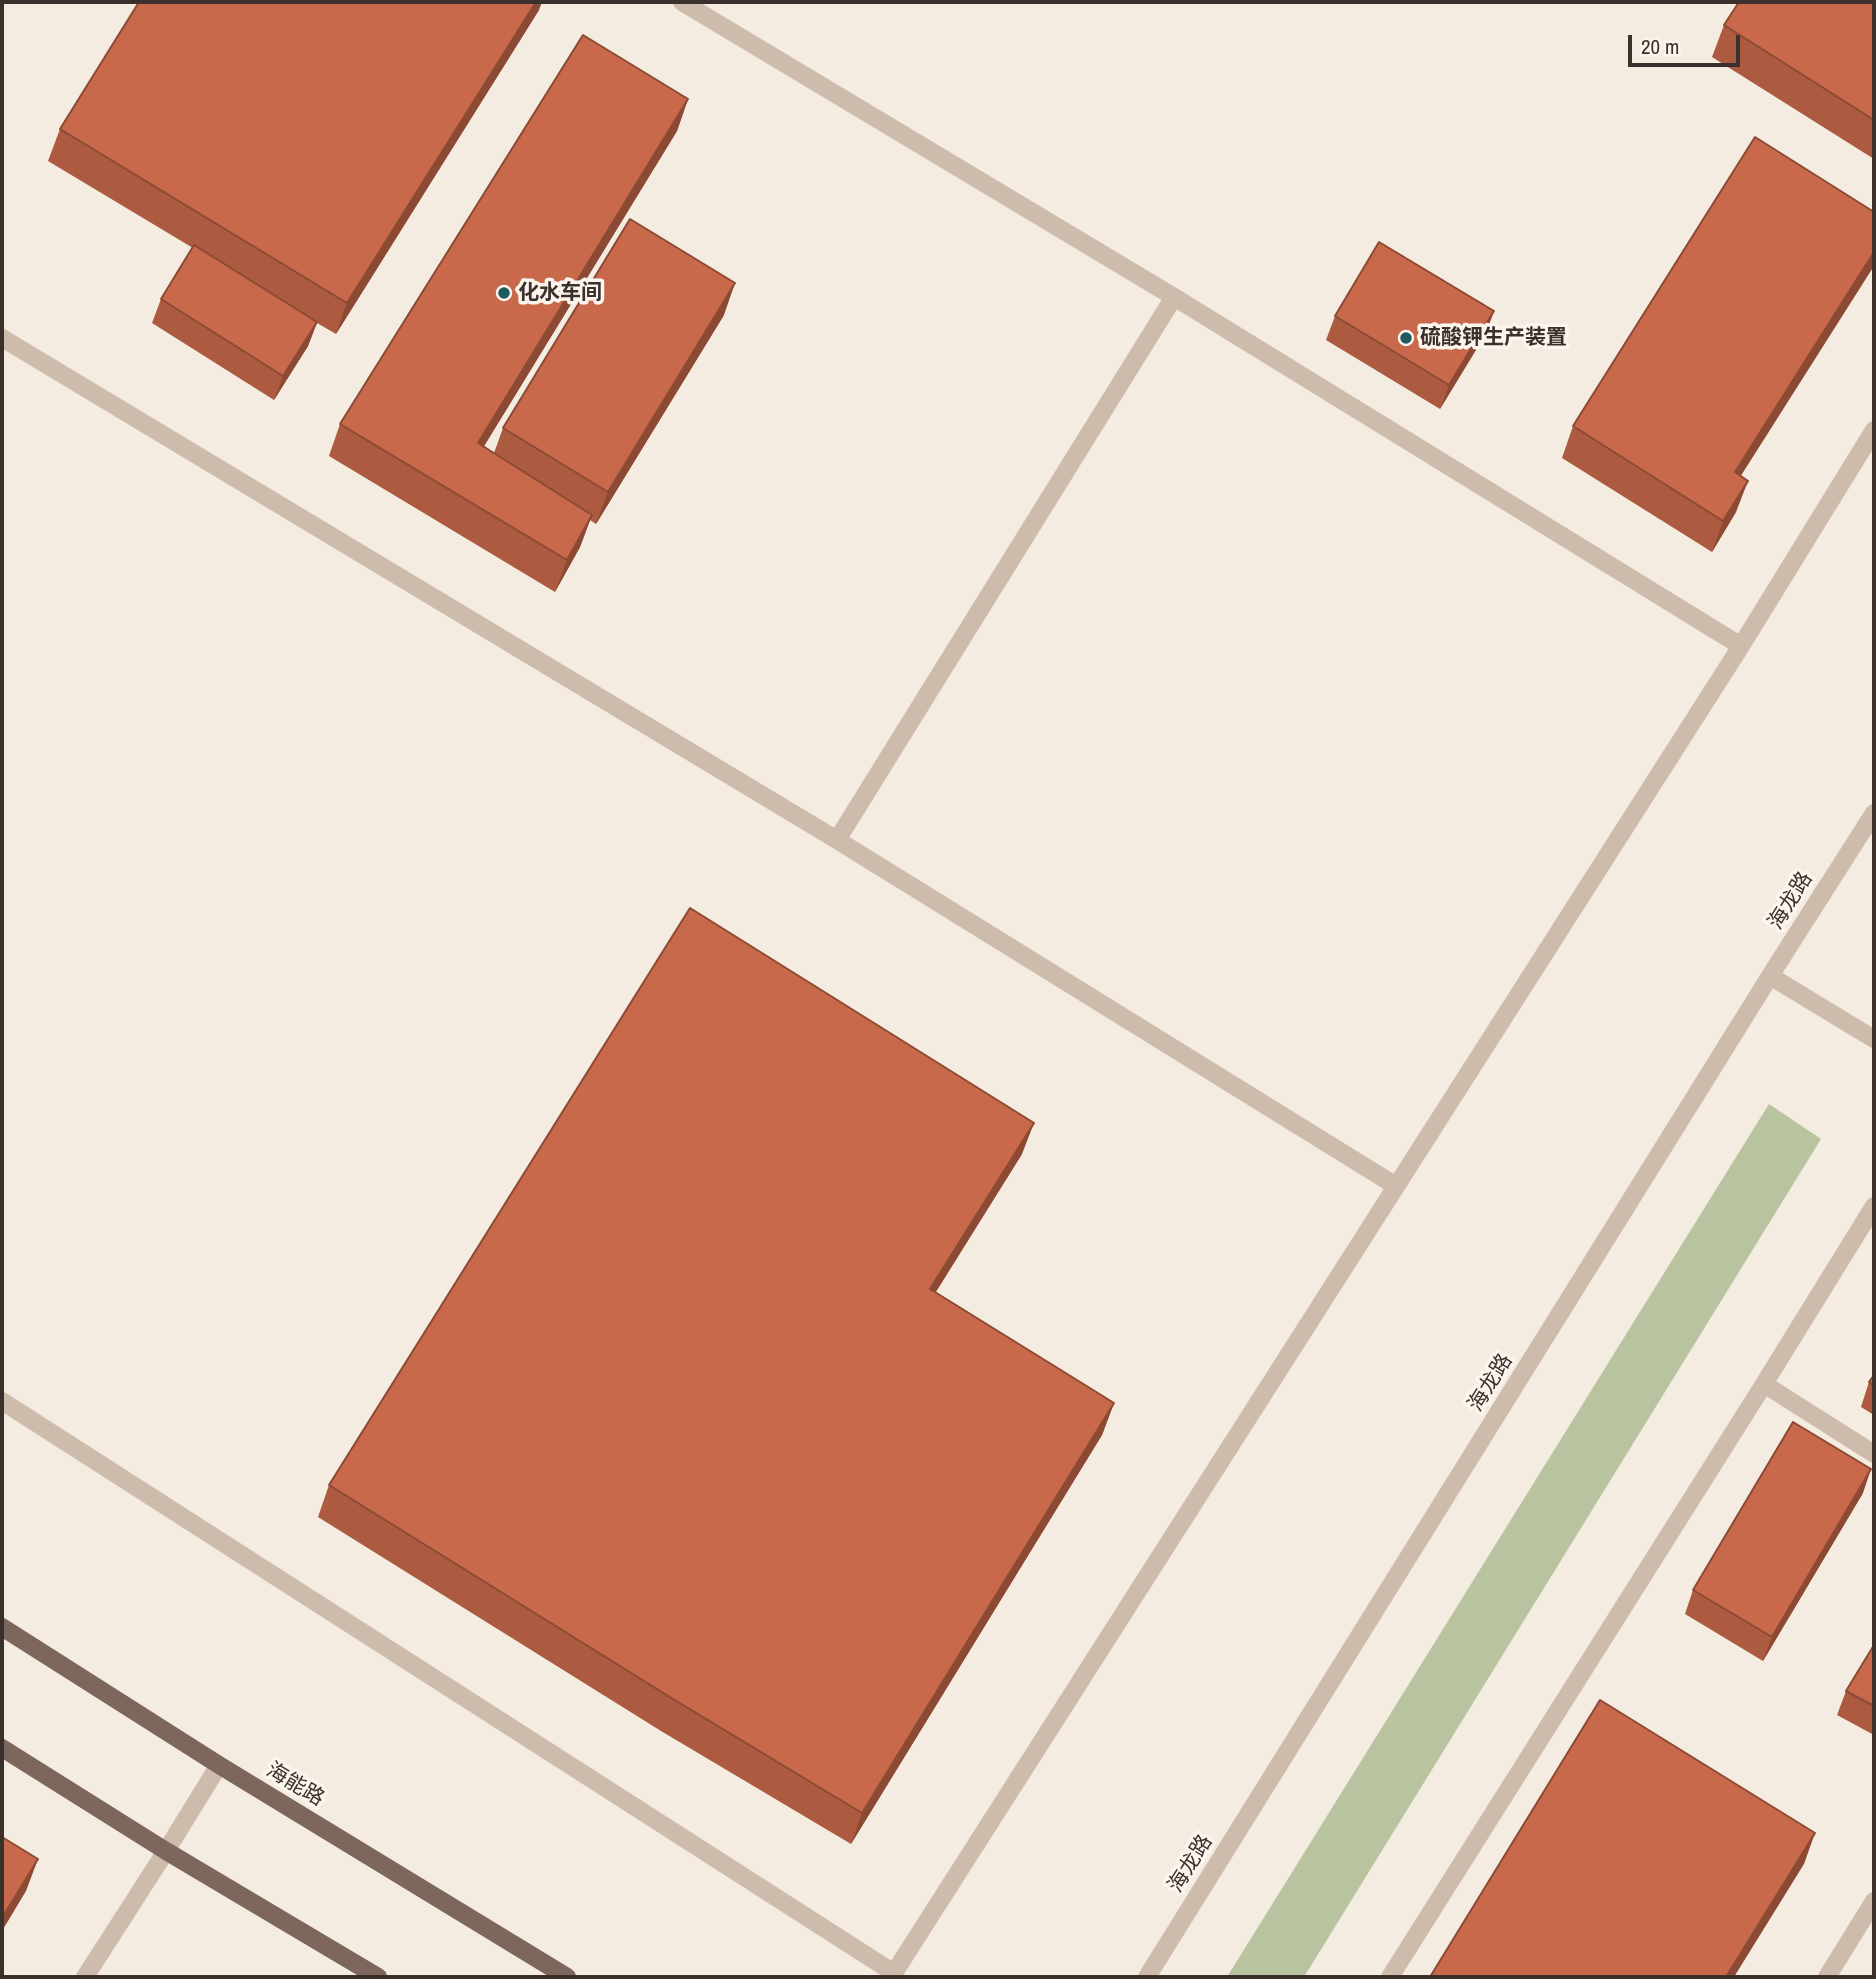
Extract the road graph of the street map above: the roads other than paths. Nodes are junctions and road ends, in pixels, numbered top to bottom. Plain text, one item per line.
1 (682, 2) edge
2 (1174, 297) junction
3 (2, 338) edge
4 (1874, 430) edge
5 (1741, 646) junction
6 (1874, 813) edge
7 (837, 840) junction
8 (1770, 976) junction
9 (1874, 1038) edge
10 (1396, 1186) junction
11 (1874, 1206) edge
12 (1765, 1384) junction
13 (2, 1401) edge
14 (1874, 1454) edge
15 (2, 1627) edge
16 (2, 1748) edge
17 (219, 1765) junction
18 (166, 1851) junction
19 (1874, 1901) edge
20 (85, 1977) edge
21 (378, 1977) edge
22 (567, 1977) edge
23 (1147, 1977) edge
24 (1390, 1977) edge
25 (1827, 1977) edge

1 - 2 street
2 - 5 street
2 - 7 street
3 - 7 street
4 - 5 street
5 - 10 street
6 - 8 street, 海龙路
7 - 10 street
8 - 9 street
8 - 23 street, 海龙路
10 - 13 street
11 - 12 street
12 - 14 street
12 - 24 street
15 - 17 main road, 海能路
16 - 18 main road
17 - 18 street
17 - 22 main road, 海能路
18 - 20 street
18 - 21 main road
19 - 25 street

